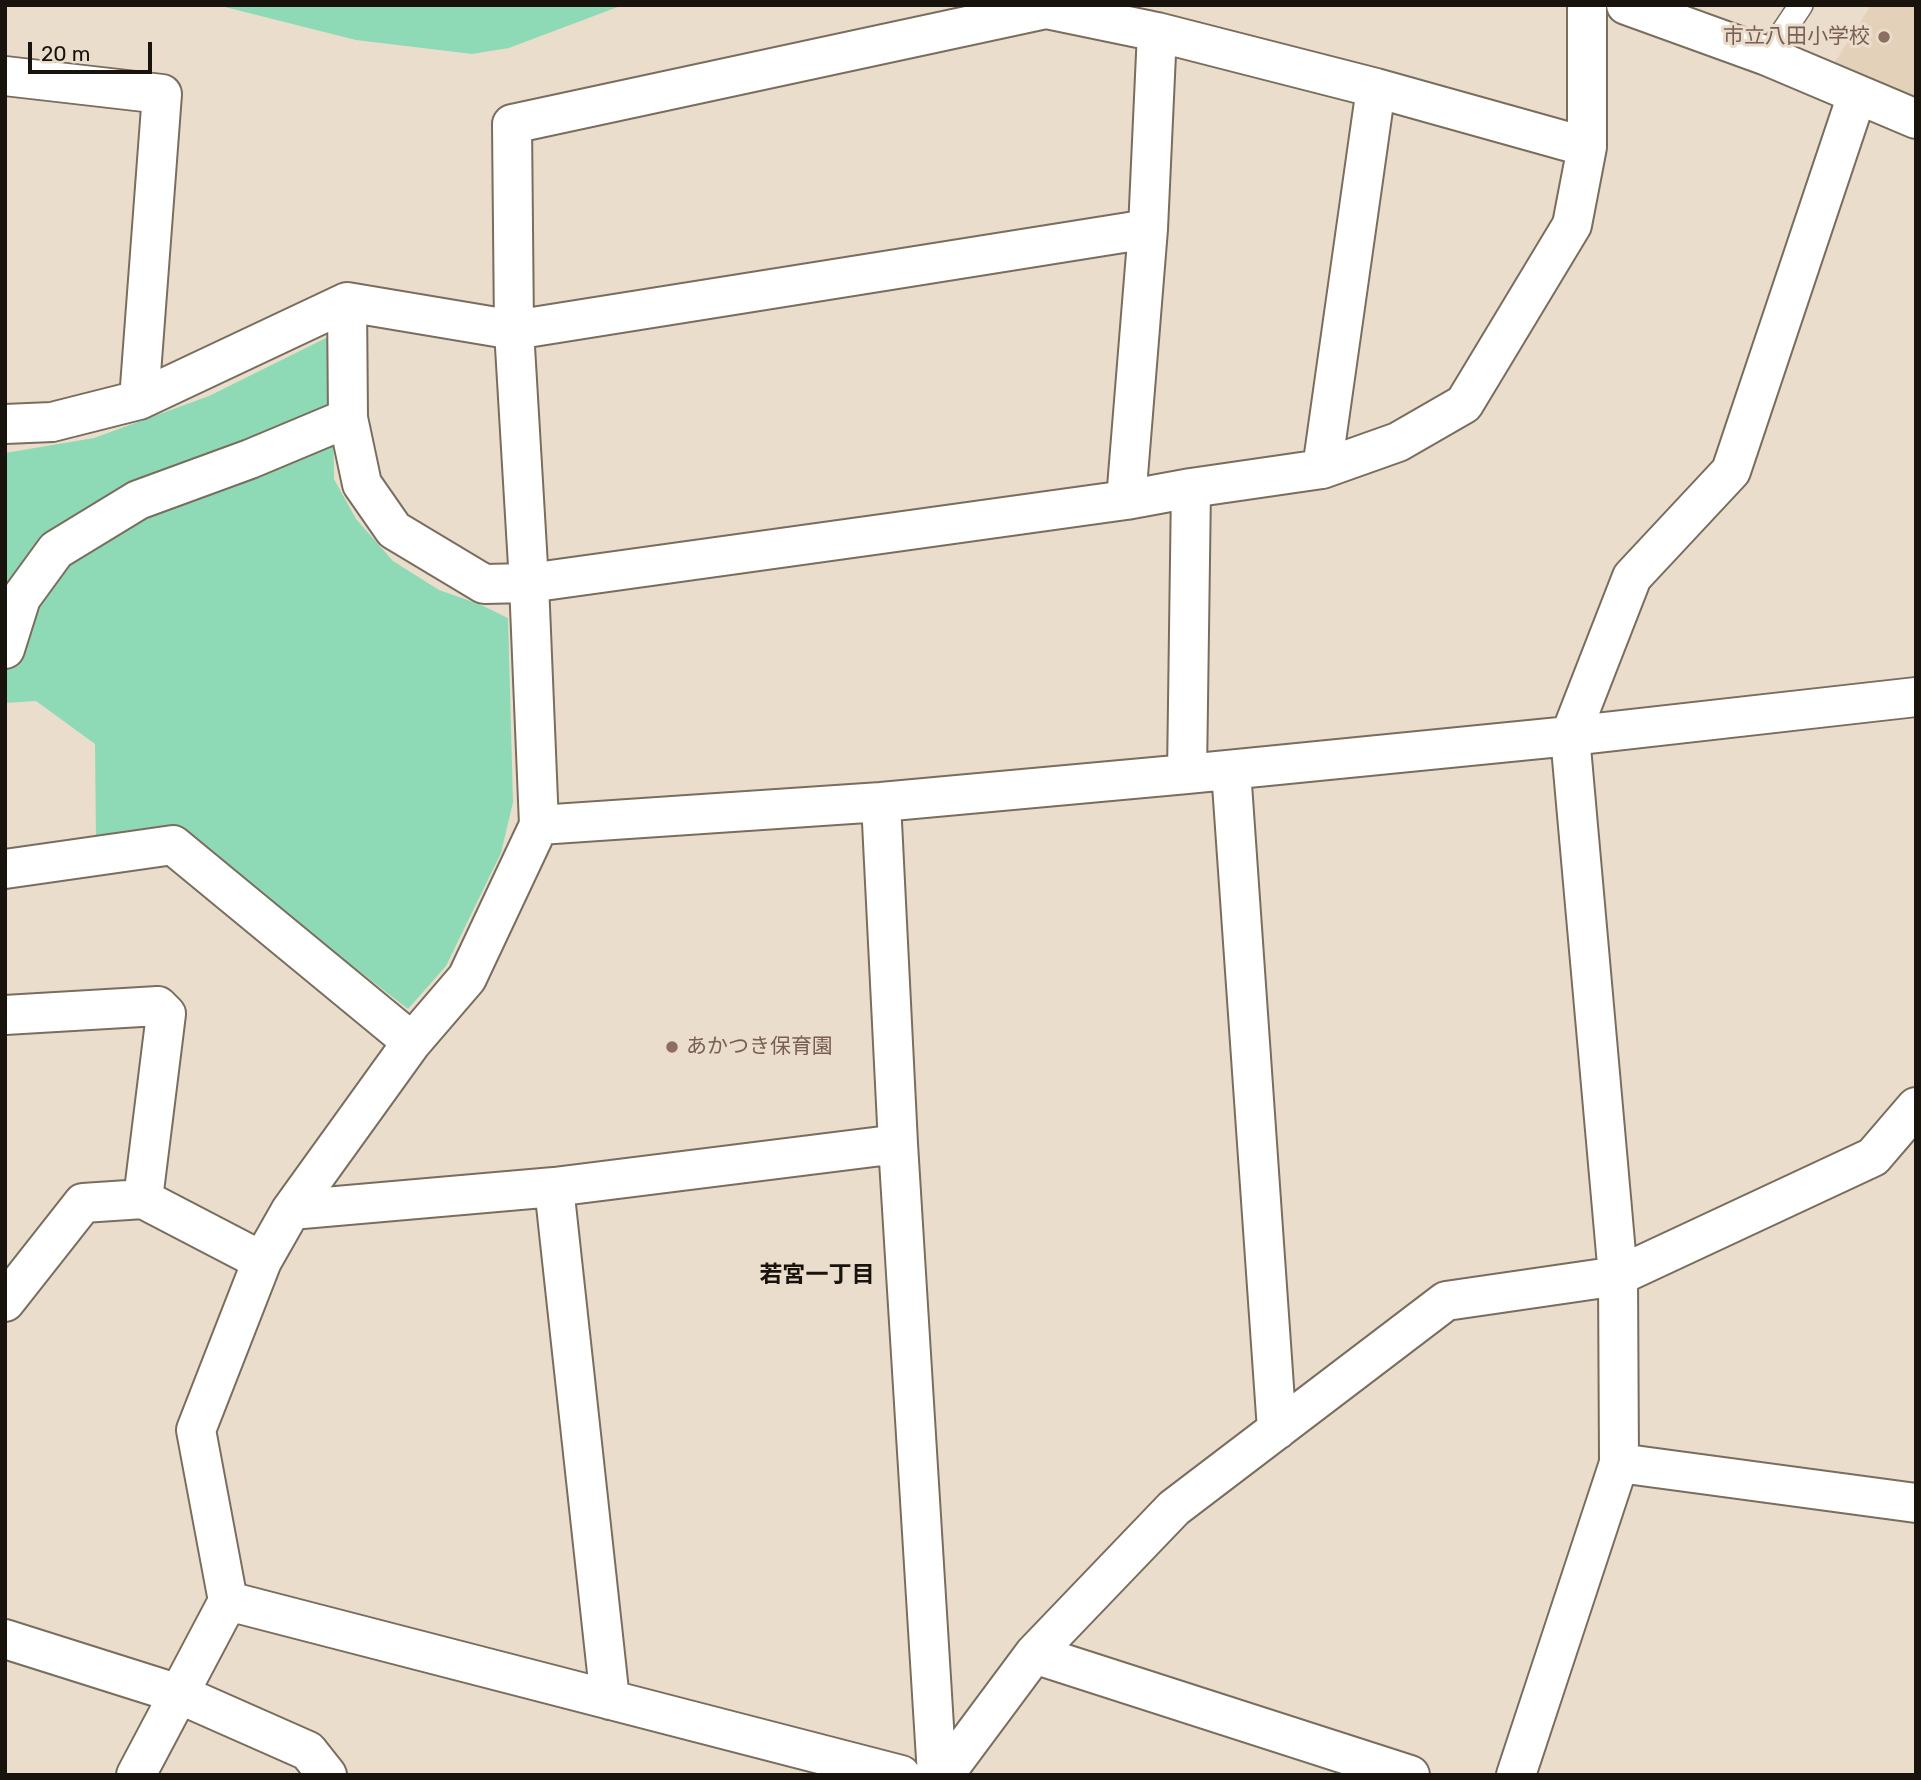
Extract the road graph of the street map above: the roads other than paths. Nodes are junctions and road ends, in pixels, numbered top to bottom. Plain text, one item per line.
1 (1587, 5) edge
2 (1626, 5) edge
3 (1801, 5) edge
4 (1157, 32) junction
5 (1767, 56) junction
6 (5, 76) edge
7 (1376, 89) junction
8 (1857, 95) junction
9 (1916, 119) edge
10 (1587, 147) junction
11 (1148, 229) junction
12 (347, 302) junction
13 (514, 330) junction
14 (139, 400) junction
15 (348, 418) junction
16 (5, 424) edge
17 (1322, 469) junction
18 (1191, 488) junction
19 (1126, 500) junction
20 (529, 583) junction
21 (5, 649) edge
22 (1916, 697) edge
23 (1570, 736) junction
24 (1231, 770) junction
25 (1187, 774) junction
26 (881, 803) junction
27 (539, 825) junction
28 (5, 869) edge
29 (5, 1016) edge
30 (412, 1042) junction
31 (1916, 1107) edge
32 (898, 1144) junction
33 (554, 1187) junction
34 (143, 1199) junction
35 (290, 1210) junction
36 (262, 1261) junction
37 (1618, 1276) junction
38 (5, 1302) edge
39 (1277, 1430) junction
40 (1619, 1463) junction
41 (1916, 1503) edge
42 (228, 1601) junction
43 (5, 1639) edge
44 (1034, 1654) junction
45 (179, 1694) junction
46 (610, 1700) junction
47 (136, 1775) edge
48 (327, 1775) edge
49 (901, 1775) edge
50 (937, 1775) edge
51 (944, 1775) edge
52 (1410, 1775) edge
53 (1516, 1775) edge

1 - 10 street
2 - 5 street
3 - 5 lane
4 - 7 street
4 - 11 street
4 - 13 street
5 - 8 street
6 - 14 street
7 - 10 street
7 - 17 street
8 - 9 street
8 - 23 street
10 - 17 street
11 - 13 street
11 - 19 street
12 - 13 street
12 - 14 street
12 - 15 street
13 - 20 street
14 - 16 street
15 - 20 street
15 - 21 street
17 - 18 street
18 - 19 street
18 - 25 street
19 - 20 street
20 - 27 street
22 - 23 street
23 - 24 street
23 - 37 street
24 - 25 street
24 - 39 street
25 - 26 street
26 - 27 street
26 - 32 street
27 - 30 street
28 - 30 street
29 - 34 street
30 - 35 street
31 - 37 street
32 - 33 street
32 - 50 street
33 - 35 street
33 - 46 street
34 - 36 street
34 - 38 street
35 - 36 street
36 - 42 street
37 - 39 street
37 - 40 street
39 - 44 street
40 - 41 street
40 - 53 street
42 - 45 street
42 - 46 street
43 - 45 street
44 - 51 street
44 - 52 street
45 - 47 street
45 - 48 street
46 - 49 street

